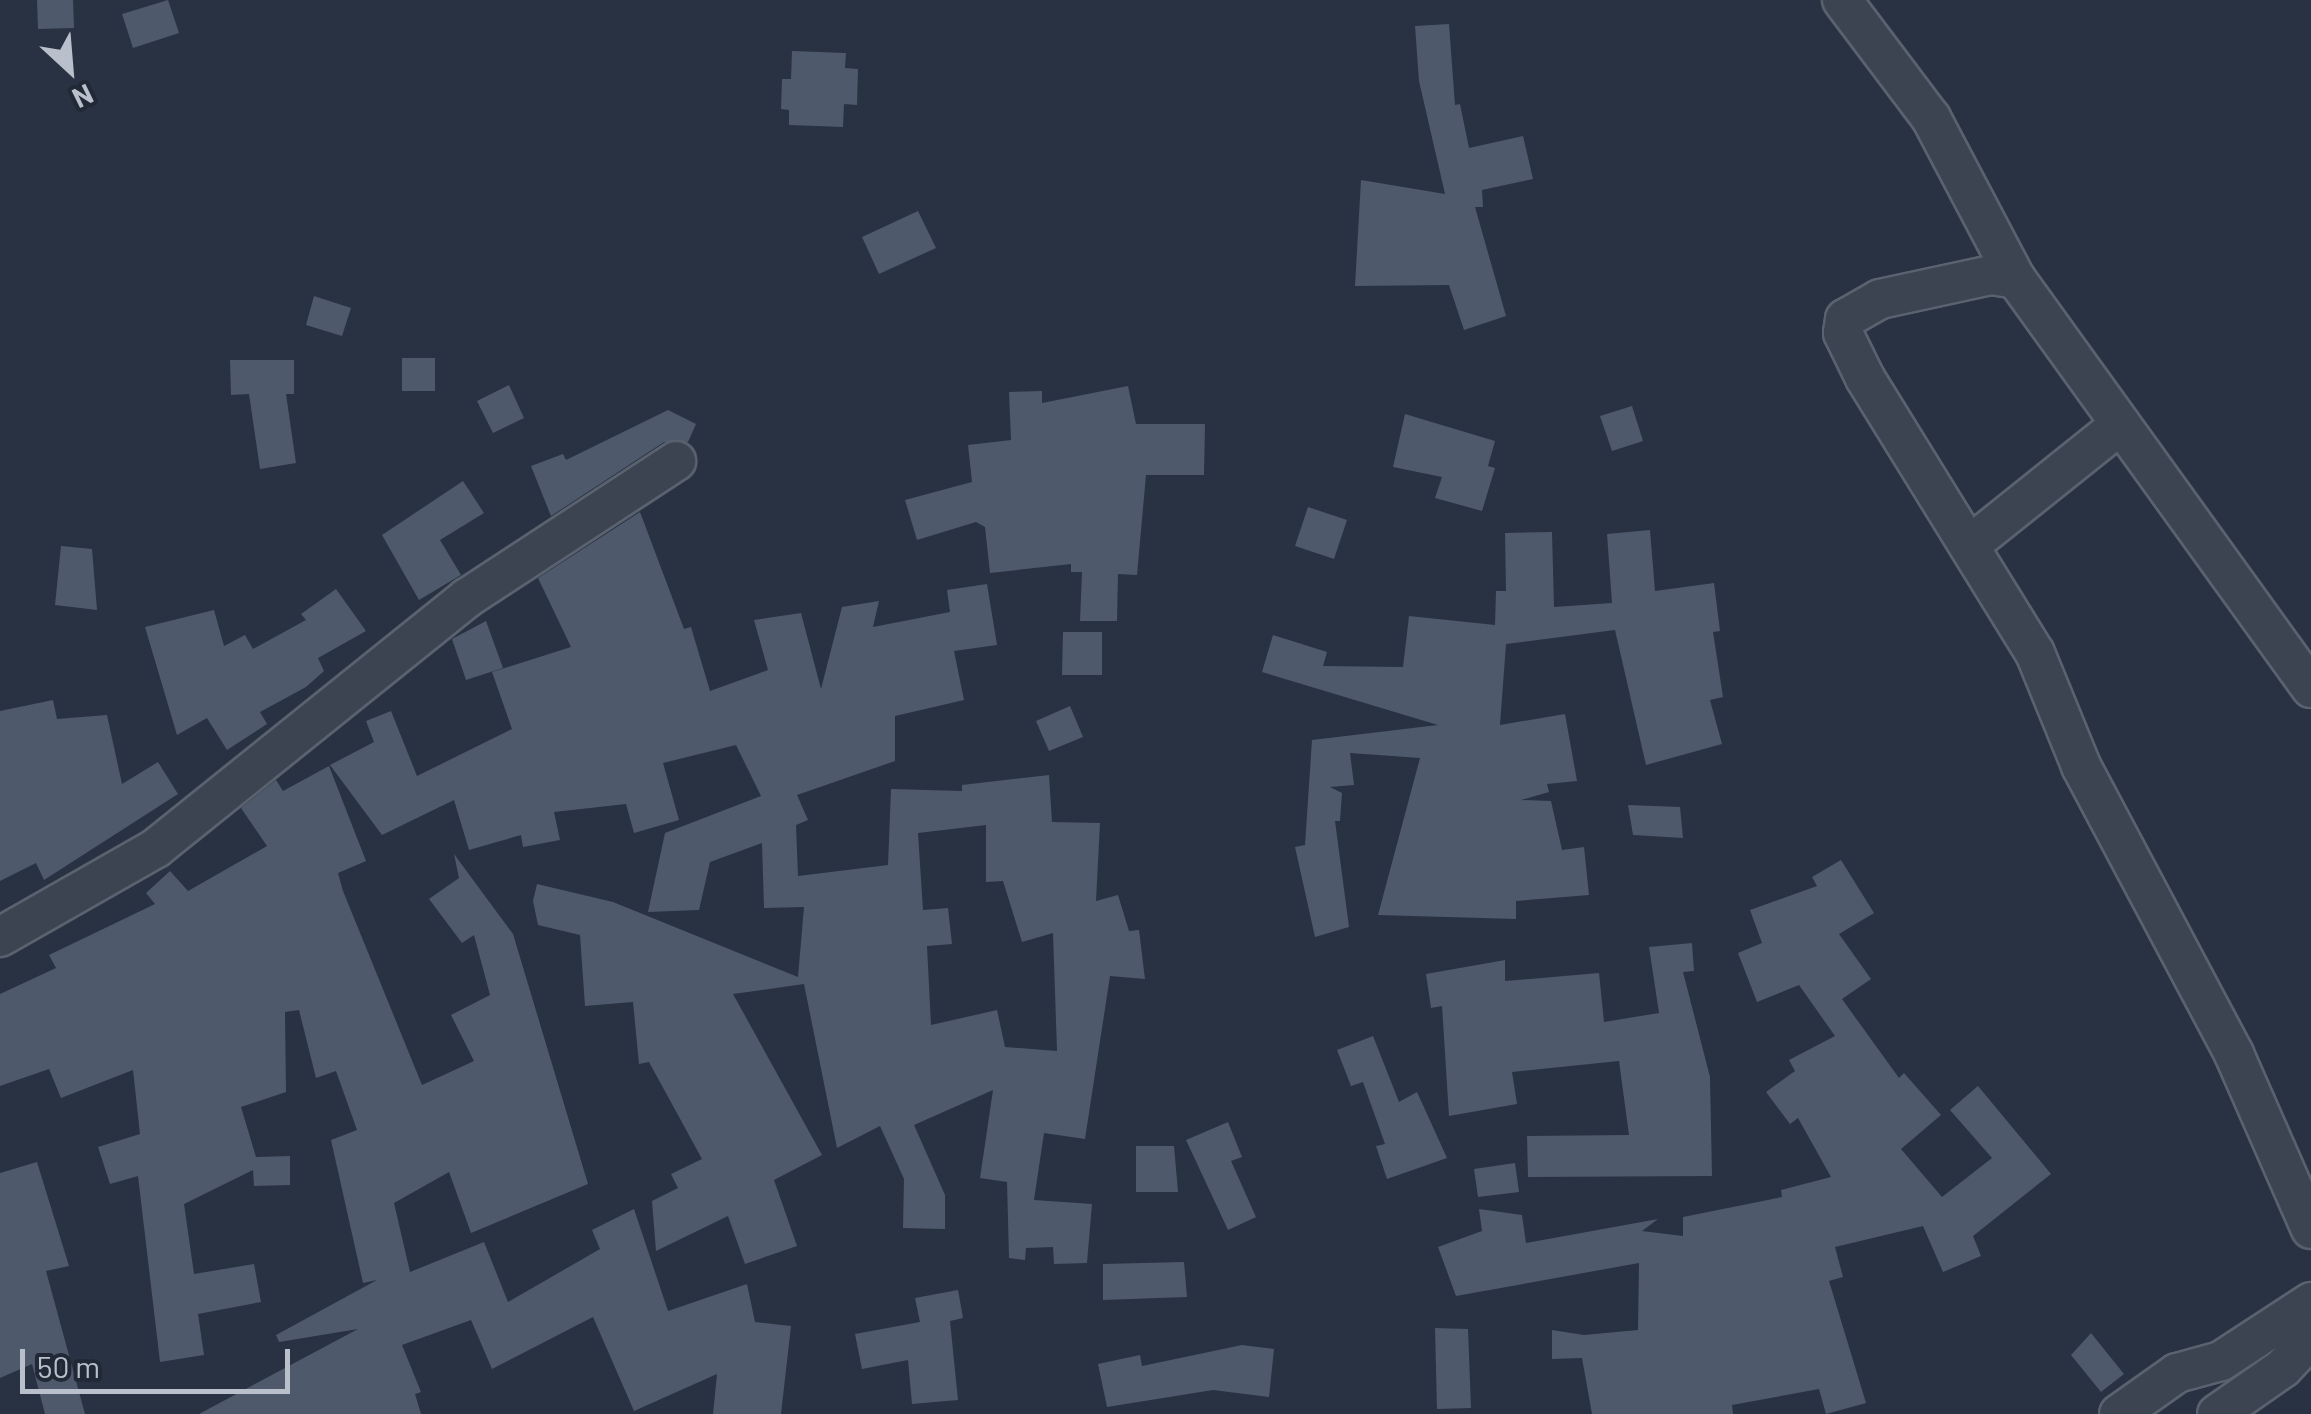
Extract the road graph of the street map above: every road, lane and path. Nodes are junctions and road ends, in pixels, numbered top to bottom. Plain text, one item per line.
1 (1842, 0) edge
2 (2016, 279) junction
3 (2120, 424) junction
4 (676, 461) dead end
5 (1970, 545) junction
6 (2311, 688) edge
7 (0, 936) edge
8 (2311, 1228) edge
9 (2311, 1302) edge
10 (2311, 1338) edge
11 (2119, 1414) edge
12 (2217, 1414) edge

1 - 2 street
2 - 3 street
2 - 5 street
3 - 5 street
3 - 6 street
4 - 7 street
5 - 8 street
9 - 11 street
10 - 12 street

